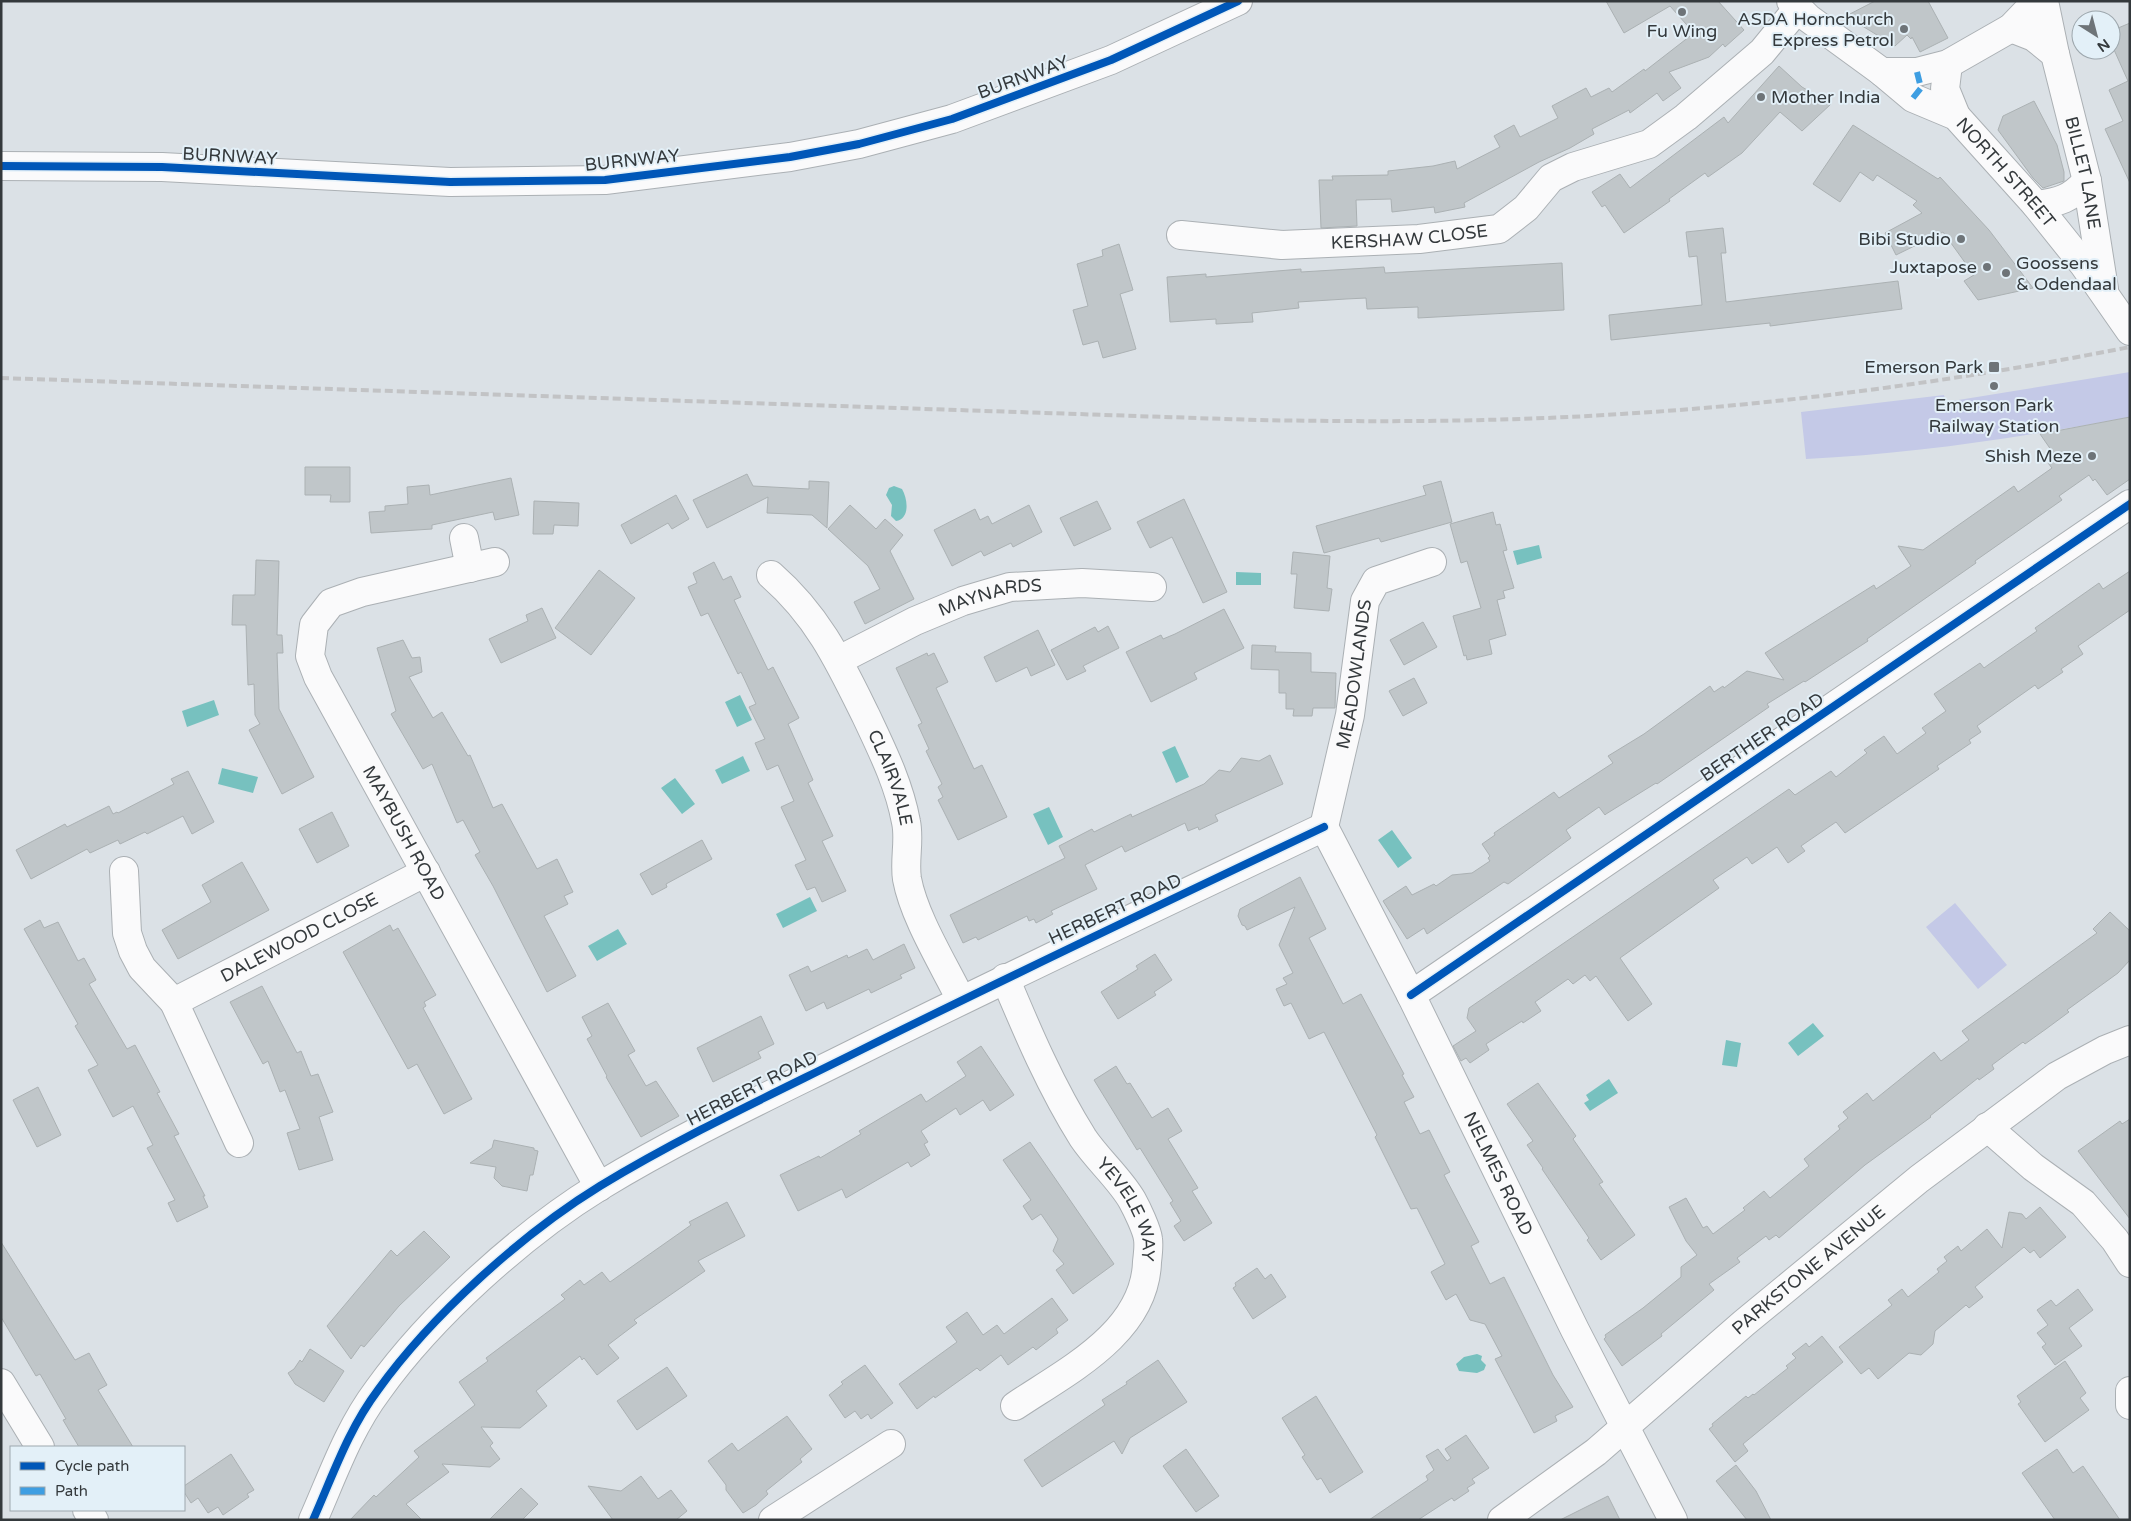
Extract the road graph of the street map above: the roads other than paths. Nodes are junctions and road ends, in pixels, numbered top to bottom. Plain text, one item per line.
1 (1238, 1) edge
2 (2033, 1) edge
3 (2044, 1) edge
4 (1795, 5) edge
5 (2011, 28) junction
6 (2055, 54) junction
7 (1948, 64) junction
8 (1882, 72) junction
9 (1956, 116) junction
10 (1, 166) edge
11 (2087, 181) junction
12 (2036, 205) junction
13 (1181, 235) dead end
14 (2105, 293) junction
15 (2130, 331) edge
16 (2130, 504) edge
17 (464, 538) dead end
18 (1432, 562) dead end
19 (771, 575) dead end
20 (1152, 587) dead end
21 (839, 660) junction
22 (1324, 826) junction
23 (124, 870) dead end
24 (426, 872) junction
25 (1004, 978) junction
26 (1411, 995) junction
27 (961, 1000) junction
28 (174, 1002) junction
29 (2130, 1040) edge
30 (1988, 1127) junction
31 (239, 1142) dead end
32 (599, 1187) junction
33 (2130, 1263) edge
34 (1, 1383) edge
35 (1015, 1406) dead end
36 (1624, 1428) junction
37 (891, 1444) dead end
38 (39, 1446) edge
39 (316, 1518) edge
40 (773, 1520) edge
41 (1502, 1520) edge
42 (1673, 1520) edge

1 - 10 street, BURNWAY
2 - 5 street
3 - 6 street, BILLET LANE
4 - 8 street, NORTH STREET
4 - 13 street, KERSHAW CLOSE
5 - 6 street
5 - 7 street
6 - 11 street, BILLET LANE
7 - 8 street
7 - 9 street
8 - 9 street, NORTH STREET
9 - 12 street, NORTH STREET
11 - 12 street
11 - 14 street, BILLET LANE
12 - 14 street, NORTH STREET
14 - 15 street, NORTH STREET
16 - 26 street, BERTHER ROAD
17 - 24 street, MAYBUSH ROAD
18 - 22 street, MEADOWLANDS
19 - 21 street, CLAIRVALE
20 - 21 street, MAYNARDS
21 - 27 street, CLAIRVALE
22 - 25 street, HERBERT ROAD
22 - 26 street, NELMES ROAD
23 - 28 street
24 - 28 street, DALEWOOD CLOSE
24 - 32 street, MAYBUSH ROAD
25 - 27 street, HERBERT ROAD
25 - 35 street, YEVELE WAY
26 - 36 street, NELMES ROAD
27 - 32 street, HERBERT ROAD
28 - 31 street
29 - 30 street, PARKSTONE AVENUE
30 - 33 street
30 - 36 street, PARKSTONE AVENUE
32 - 39 street, HERBERT ROAD
34 - 38 street
36 - 41 street, PARKSTONE AVENUE
36 - 42 street, NELMES ROAD
37 - 40 street

